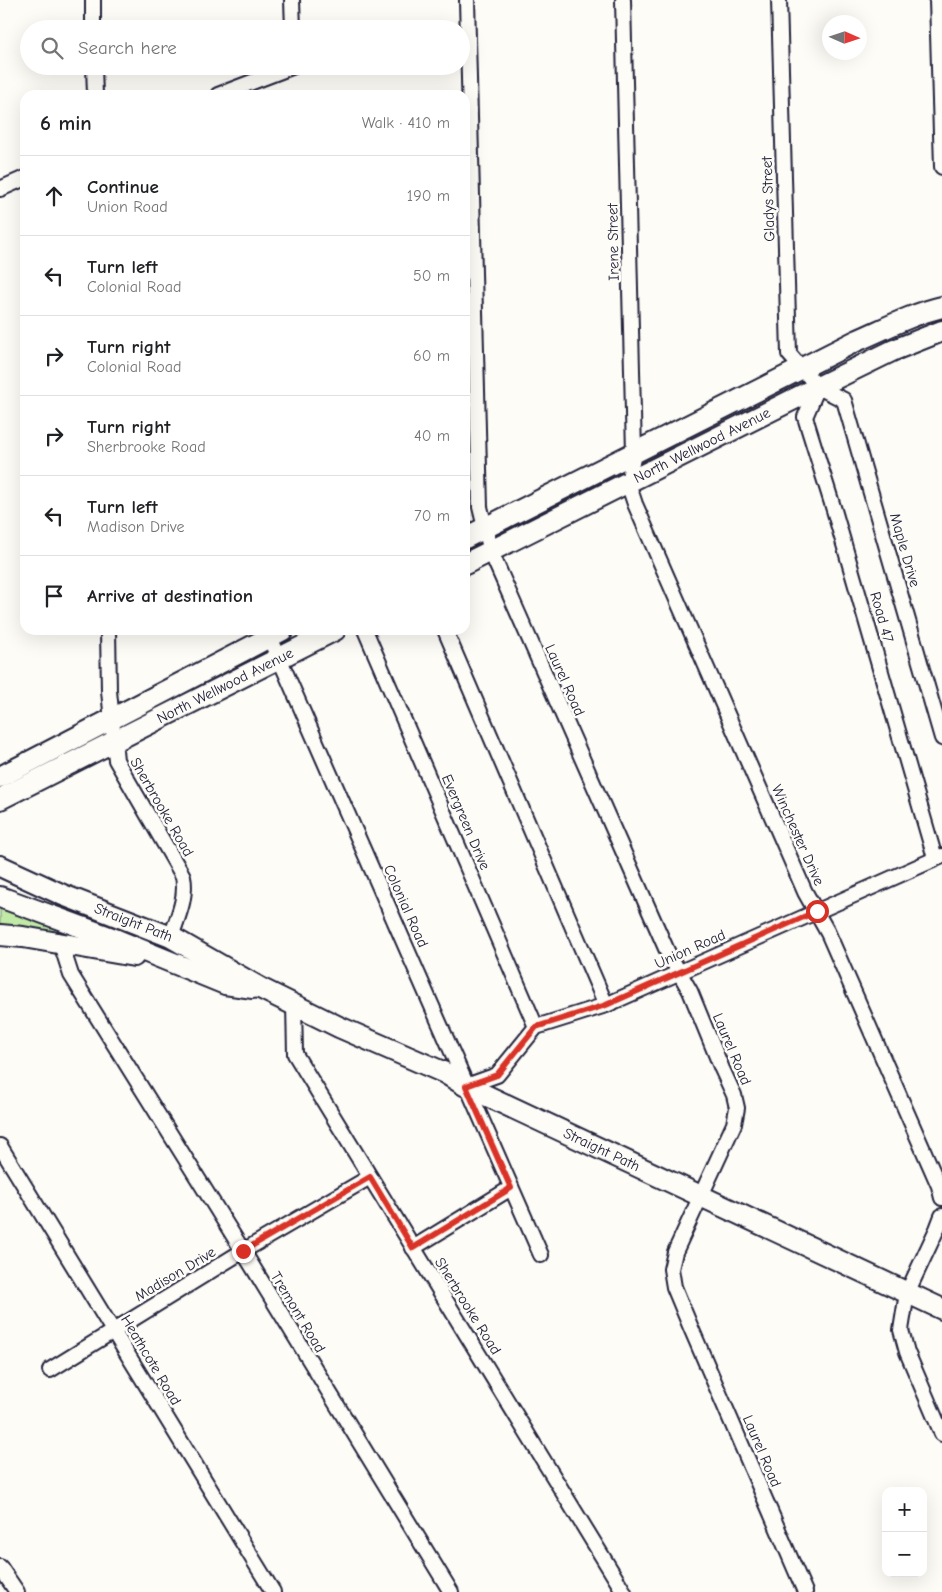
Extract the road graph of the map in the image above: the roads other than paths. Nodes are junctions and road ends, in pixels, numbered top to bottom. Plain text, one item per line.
1 (93, 0) edge
2 (292, 0) edge
3 (467, 0) edge
4 (623, 0) edge
5 (779, 0) edge
6 (937, 0) edge
7 (93, 20) edge
8 (293, 20) edge
9 (468, 20) edge
10 (94, 75) edge
11 (270, 75) edge
12 (469, 75) edge
13 (95, 90) edge
14 (231, 90) edge
15 (469, 90) edge
16 (470, 117) edge
17 (942, 167) edge
18 (20, 180) edge
19 (0, 188) edge
20 (942, 307) edge
21 (942, 331) edge
22 (801, 368) junction
23 (818, 386) junction
24 (634, 453) junction
25 (628, 483) junction
26 (485, 528) junction
27 (470, 536) edge
28 (491, 552) junction
29 (470, 562) edge
30 (108, 635) edge
31 (273, 635) edge
32 (277, 635) edge
33 (325, 635) edge
34 (367, 635) edge
35 (446, 635) edge
36 (280, 658) junction
37 (112, 719) junction
38 (942, 738) edge
39 (115, 742) junction
40 (0, 777) edge
41 (0, 800) edge
42 (0, 851) edge
43 (938, 857) edge
44 (7, 869) edge
45 (0, 897) edge
46 (817, 911) junction
47 (0, 935) edge
48 (171, 937) junction
49 (61, 944) junction
50 (169, 961) junction
51 (678, 972) junction
52 (262, 990) junction
53 (294, 1004) junction
54 (606, 1005) junction
55 (536, 1027) junction
56 (466, 1086) junction
57 (0, 1146) edge
58 (370, 1177) junction
59 (511, 1188) junction
60 (702, 1196) junction
61 (942, 1198) edge
62 (942, 1216) edge
63 (413, 1248) junction
64 (243, 1251) junction
65 (541, 1255) dead end
66 (907, 1293) junction
67 (942, 1309) edge
68 (114, 1330) junction
69 (50, 1370) dead end
70 (942, 1434) edge
71 (0, 1567) edge
72 (17, 1592) edge
73 (273, 1592) edge
74 (450, 1592) edge
75 (624, 1592) edge
76 (805, 1592) edge

1 - 7 street
2 - 8 street
3 - 9 street, Laurel Road
4 - 24 street, Irene Street
5 - 22 street, Gladys Street
6 - 17 street
10 - 13 street
11 - 14 street
12 - 15 street, Laurel Road
16 - 26 street, Laurel Road
18 - 19 street
20 - 22 main road
21 - 23 main road, North Wellwood Avenue
22 - 23 street, Gladys Street
22 - 24 main road
23 - 25 main road, North Wellwood Avenue
23 - 38 street, Maple Drive
23 - 43 street, Road 47
24 - 25 street, Irene Street
24 - 26 main road
25 - 28 main road, North Wellwood Avenue
25 - 46 street, Winchester Drive
26 - 27 main road
26 - 28 street, Laurel Road
28 - 29 main road, North Wellwood Avenue
28 - 51 street, Laurel Road
30 - 37 street, Sherbrooke Road
31 - 37 main road
32 - 36 street, Colonial Road
33 - 36 main road, North Wellwood Avenue
34 - 55 street, Evergreen Drive
35 - 54 street
36 - 39 main road, North Wellwood Avenue
36 - 56 street, Colonial Road
37 - 39 street, Sherbrooke Road
37 - 40 main road
39 - 41 main road, North Wellwood Avenue
39 - 48 street, Sherbrooke Road
42 - 44 main road
43 - 46 street, Union Road
44 - 48 main road, Straight Path
45 - 50 main road, Straight Path
46 - 51 street, Union Road
46 - 61 street, Winchester Drive
47 - 49 main road
48 - 52 main road, Straight Path
49 - 50 main road
49 - 64 street, Tremont Road
50 - 52 main road, Straight Path
51 - 54 street, Union Road
51 - 60 street, Laurel Road
52 - 53 main road, Straight Path
53 - 56 main road, Straight Path
53 - 58 street, Sherbrooke Road
54 - 55 street, Union Road
55 - 56 street
56 - 59 street, Colonial Road
56 - 60 main road, Straight Path
57 - 68 street, Heathcote Road
58 - 63 street, Sherbrooke Road
58 - 64 street, Madison Drive
59 - 63 street
59 - 65 street, Colonial Road
60 - 66 main road, Straight Path
60 - 76 street, Laurel Road
62 - 66 street
63 - 75 street, Sherbrooke Road
64 - 68 street, Madison Drive
64 - 74 street, Tremont Road
66 - 67 main road, Straight Path
66 - 70 street
68 - 69 street, Madison Drive
68 - 73 street, Heathcote Road
71 - 72 street

